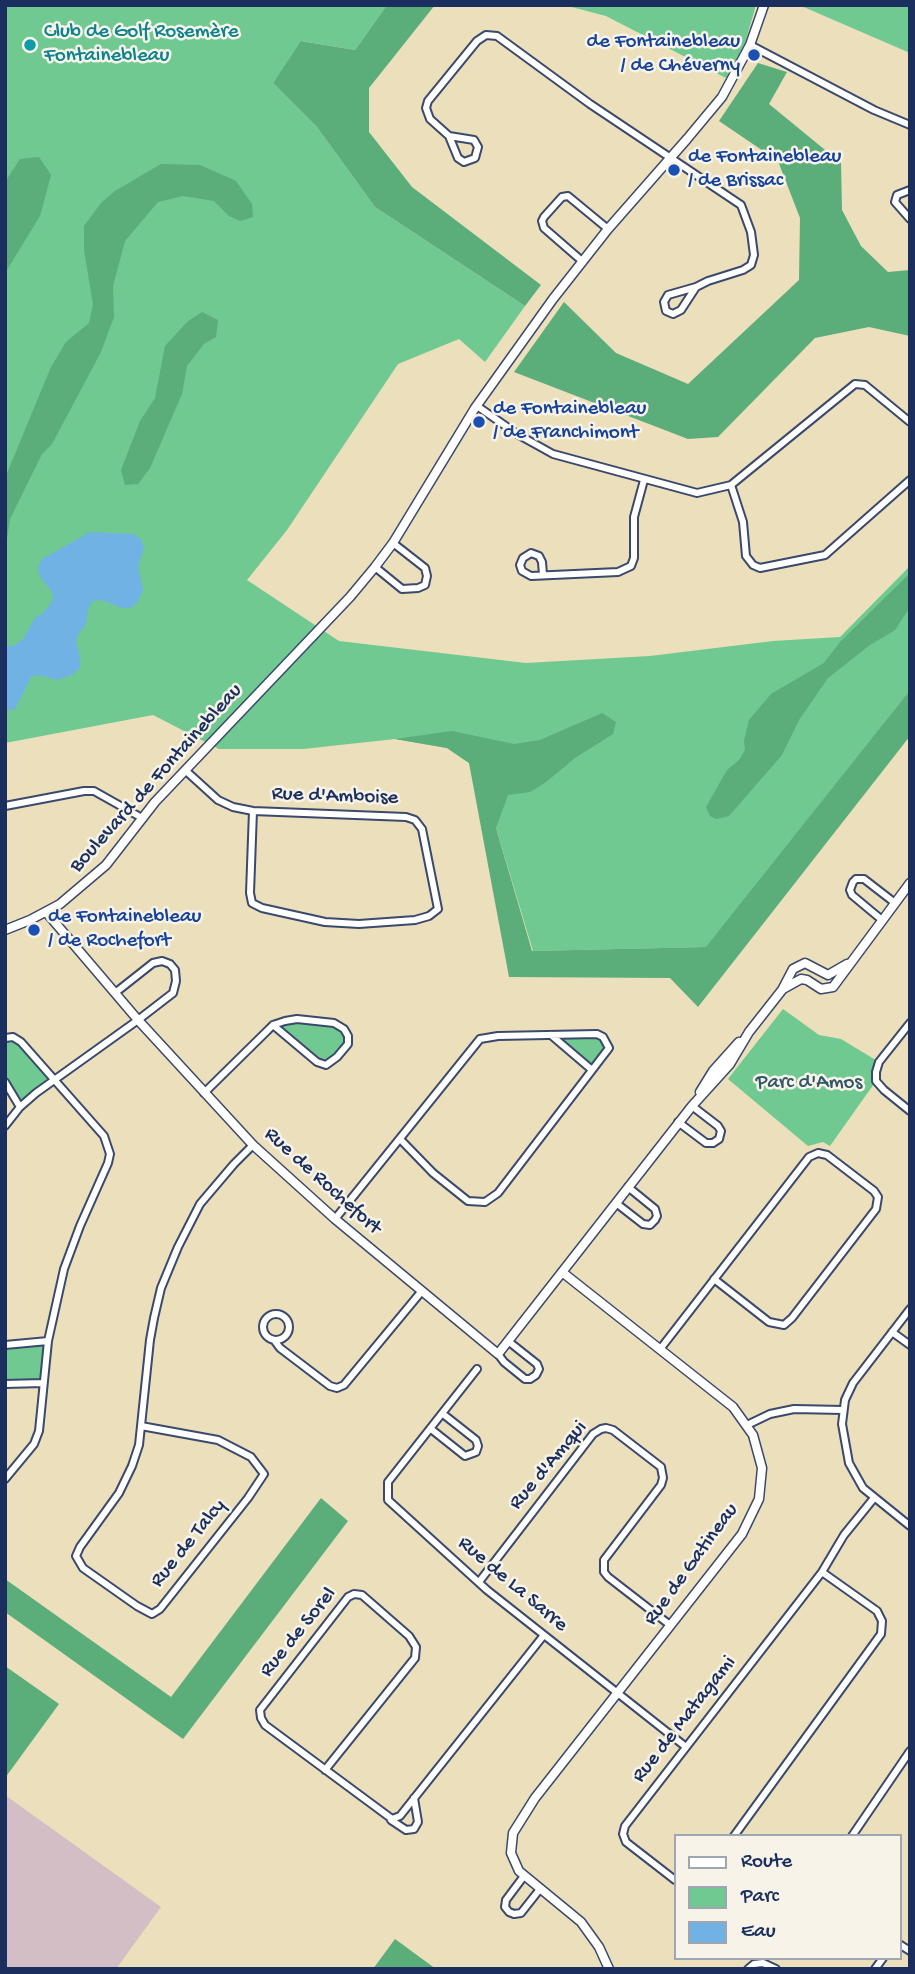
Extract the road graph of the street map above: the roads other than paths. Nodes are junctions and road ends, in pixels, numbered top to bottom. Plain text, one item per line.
1 (764, 5) edge
2 (750, 45) junction
3 (910, 125) edge
4 (449, 136) junction
5 (671, 157) junction
6 (910, 190) edge
7 (910, 219) edge
8 (608, 229) junction
9 (582, 261) junction
10 (696, 287) junction
11 (477, 406) junction
12 (910, 422) edge
13 (644, 480) junction
14 (910, 480) edge
15 (731, 485) junction
16 (393, 543) junction
17 (375, 567) junction
18 (543, 575) dead end
19 (184, 770) junction
20 (5, 806) edge
21 (253, 811) junction
22 (142, 818) junction
23 (910, 883) edge
24 (895, 903) junction
25 (46, 912) junction
26 (882, 920) junction
27 (5, 930) edge
28 (847, 964) junction
29 (782, 990) junction
30 (115, 993) junction
31 (138, 1020) junction
32 (910, 1023) edge
33 (272, 1026) junction
34 (550, 1034) junction
35 (5, 1038) edge
36 (592, 1070) junction
37 (52, 1080) junction
38 (5, 1082) edge
39 (204, 1093) junction
40 (692, 1106) junction
41 (20, 1107) junction
42 (910, 1111) edge
43 (678, 1122) junction
44 (5, 1126) edge
45 (400, 1139) junction
46 (253, 1145) junction
47 (628, 1187) junction
48 (616, 1203) junction
49 (335, 1219) junction
50 (562, 1272) junction
51 (714, 1279) junction
52 (421, 1292) junction
53 (910, 1308) edge
54 (892, 1332) junction
55 (274, 1340) junction
56 (48, 1341) junction
57 (508, 1341) junction
58 (5, 1345) edge
59 (910, 1345) edge
60 (661, 1348) junction
61 (498, 1353) junction
62 (477, 1369) dead end
63 (43, 1383) junction
64 (5, 1384) edge
65 (843, 1410) junction
66 (443, 1414) junction
67 (747, 1424) junction
68 (141, 1426) junction
69 (432, 1429) junction
70 (5, 1479) edge
71 (874, 1499) junction
72 (910, 1526) edge
73 (822, 1572) junction
74 (479, 1582) junction
75 (670, 1625) junction
76 (544, 1635) junction
77 (618, 1691) junction
78 (686, 1747) junction
79 (910, 1751) edge
80 (325, 1770) junction
81 (416, 1794) junction
82 (387, 1817) junction
83 (735, 1834) edge
84 (853, 1834) edge
85 (524, 1876) junction
86 (674, 1880) edge
87 (540, 1889) junction
88 (609, 1969) edge
89 (748, 1969) edge
90 (776, 1969) edge

1 - 2 street, Boulevard de Fontainebleau
2 - 3 street
2 - 5 street, Boulevard de Fontainebleau
4 - 4 street
4 - 5 street
5 - 8 street, Boulevard de Fontainebleau
5 - 10 street
6 - 7 street
8 - 9 street, Boulevard de Fontainebleau
8 - 9 street
9 - 11 street, Boulevard de Fontainebleau
10 - 10 street
11 - 13 street
11 - 16 street, Boulevard de Fontainebleau
12 - 15 street
13 - 15 street
13 - 18 street
14 - 15 street
16 - 17 street, Boulevard de Fontainebleau
16 - 17 street
17 - 19 street, Boulevard de Fontainebleau
19 - 21 street, Rue d'Amboise
19 - 22 street, Boulevard de Fontainebleau
20 - 22 street
21 - 21 street, Rue d'Amboise
22 - 25 street, Boulevard de Fontainebleau
23 - 24 street
24 - 26 street
24 - 26 street
25 - 27 street, Boulevard de Fontainebleau
25 - 30 street, Rue de Rochefort
26 - 28 street
28 - 29 street
28 - 29 street
29 - 40 street
30 - 31 street, Rue de Rochefort
30 - 31 street
31 - 37 street
31 - 39 street, Rue de Rochefort
32 - 42 street
33 - 33 street
33 - 39 street
34 - 36 street
34 - 36 street
34 - 45 street
35 - 37 street
36 - 45 street
37 - 41 street
37 - 56 street
38 - 41 street
39 - 46 street, Rue de Rochefort
40 - 43 street
40 - 43 street
41 - 44 street
43 - 47 street
45 - 49 street
46 - 49 street, Rue de Rochefort
46 - 68 street, Rue de Talcy
47 - 48 street
47 - 48 street
48 - 50 street
49 - 52 street, Rue de Rochefort
50 - 57 street
50 - 60 street, Rue de Gatineau
51 - 51 street
51 - 60 street
52 - 55 street
52 - 61 street, Rue de Rochefort
53 - 54 street
54 - 59 street
54 - 65 street
55 - 55 street
56 - 58 street
56 - 63 street
57 - 61 street
57 - 61 street
60 - 67 street, Rue de Gatineau
62 - 66 street, Rue de La Sarre
63 - 64 street
63 - 70 street
65 - 67 street
65 - 71 street
66 - 69 street, Rue de La Sarre
66 - 69 street
67 - 75 street, Rue de Gatineau
68 - 68 street, Rue de Talcy
69 - 74 street, Rue de La Sarre
71 - 72 street
71 - 73 street, Rue de Matagami
73 - 78 street, Rue de Matagami
73 - 83 street
74 - 75 street, Rue d'Amqui
74 - 76 street, Rue de La Sarre
75 - 77 street, Rue de Gatineau
76 - 77 street, Rue de La Sarre
76 - 81 street
77 - 78 street, Rue de La Sarre
77 - 85 street, Rue de Gatineau
78 - 86 street, Rue de Matagami
79 - 84 street
80 - 80 street, Rue de Sorel
80 - 82 street, Rue de Sorel
81 - 82 street
81 - 82 street, Rue de Sorel
85 - 87 street, Rue de Gatineau
85 - 87 street
87 - 88 street, Rue de Gatineau
89 - 90 street

